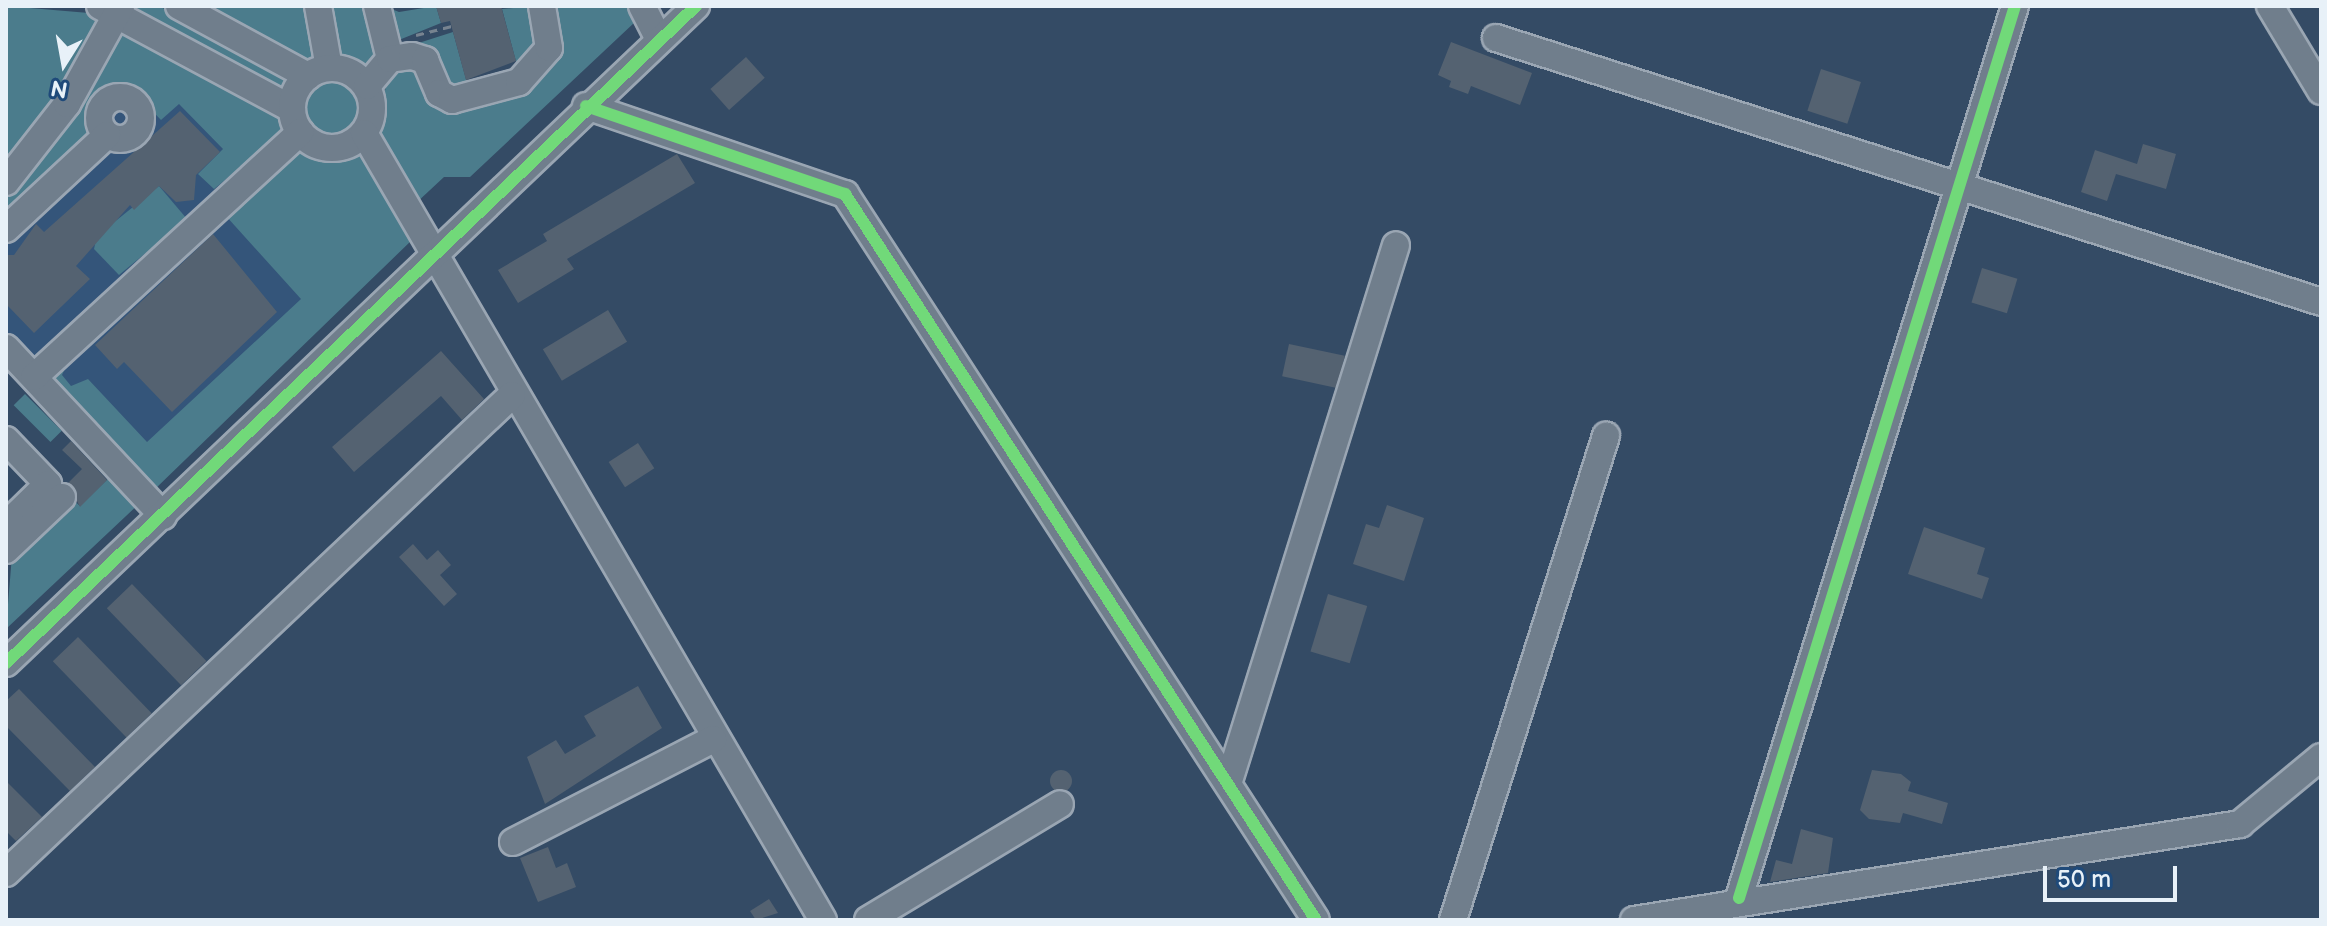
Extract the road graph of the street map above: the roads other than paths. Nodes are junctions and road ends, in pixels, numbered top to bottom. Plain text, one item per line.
1 (179, 6) edge
2 (318, 6) edge
3 (377, 6) edge
4 (542, 6) edge
5 (642, 6) edge
6 (696, 6) edge
7 (2015, 6) edge
8 (2270, 6) edge
9 (112, 9) edge
10 (658, 38) junction
11 (1496, 38) dead end
12 (390, 59) junction
13 (318, 72) junction
14 (367, 86) junction
15 (2321, 91) edge
16 (586, 106) junction
17 (296, 120) junction
18 (364, 133) junction
19 (107, 135) dead end
20 (6, 182) edge
21 (1957, 187) junction
22 (6, 229) edge
23 (1396, 245) dead end
24 (437, 253) junction
25 (2321, 302) edge
26 (6, 348) edge
27 (34, 377) junction
28 (512, 395) junction
29 (1606, 436) dead end
30 (6, 440) edge
31 (62, 497) dead end
32 (163, 516) junction
33 (6, 525) edge
34 (6, 550) edge
35 (6, 663) edge
36 (713, 739) junction
37 (2321, 757) edge
38 (1229, 781) junction
39 (1060, 804) dead end
40 (513, 842) dead end
41 (6, 873) edge
42 (1739, 898) junction
43 (823, 920) edge
44 (868, 920) edge
45 (1316, 920) edge
46 (1453, 920) edge
47 (1634, 920) edge

1 - 13 street
2 - 13 street
3 - 12 street
4 - 12 street
5 - 10 street
6 - 10 street
7 - 21 street
8 - 15 street
9 - 17 street
9 - 20 street
10 - 16 street
11 - 21 street
12 - 14 street
13 - 14 street
13 - 17 street
14 - 18 street
16 - 24 street
16 - 38 street
17 - 18 street
17 - 27 street
18 - 24 street
19 - 22 street
21 - 25 street
21 - 42 street
23 - 38 street
24 - 28 street
24 - 32 street
26 - 27 street
27 - 32 street
28 - 36 street
28 - 41 street
29 - 46 street
30 - 33 street
31 - 34 street
32 - 35 street
36 - 40 street
36 - 43 street
37 - 42 street
38 - 45 street
39 - 44 street
42 - 47 street

